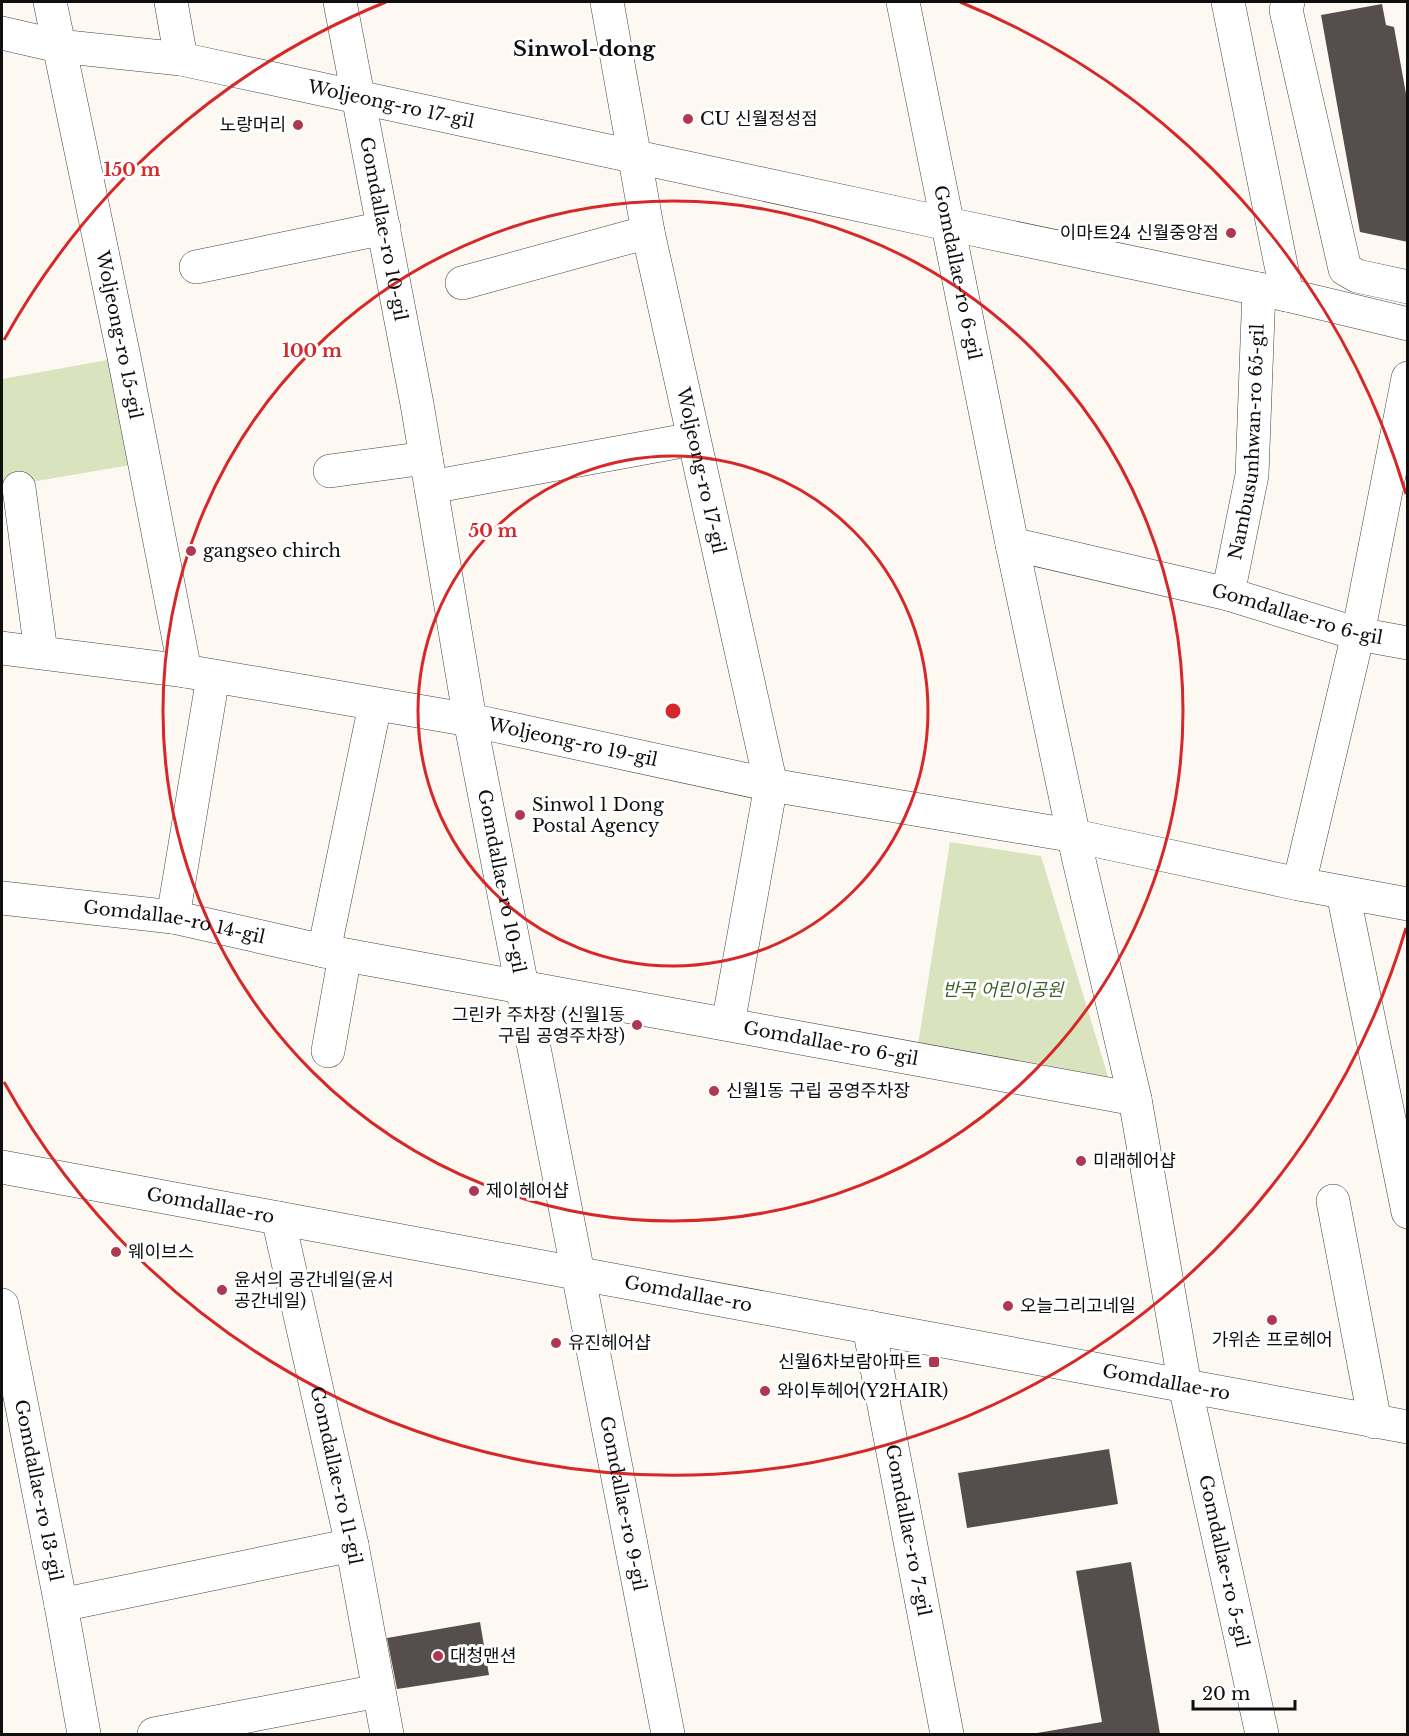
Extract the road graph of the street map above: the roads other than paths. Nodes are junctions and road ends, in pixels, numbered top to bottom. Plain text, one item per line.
1 (50, 2) edge
2 (171, 2) edge
3 (340, 2) edge
4 (607, 2) edge
5 (903, 2) edge
6 (1228, 2) edge
7 (1288, 2) edge
8 (2, 33) edge
9 (58, 46) junction
10 (181, 59) junction
11 (356, 98) junction
12 (635, 158) junction
13 (948, 224) junction
14 (384, 228) junction
15 (648, 232) junction
16 (196, 267) dead end
17 (462, 283) dead end
18 (1407, 287) edge
19 (1273, 292) junction
20 (1407, 324) edge
21 (1407, 378) edge
22 (693, 439) junction
23 (330, 471) dead end
24 (429, 472) junction
25 (19, 488) dead end
26 (1012, 544) junction
27 (1228, 594) junction
28 (1358, 634) junction
29 (1407, 643) edge
30 (2, 648) edge
31 (41, 652) junction
32 (199, 674) junction
33 (375, 705) junction
34 (470, 720) junction
35 (771, 784) junction
36 (1075, 836) junction
37 (1299, 884) junction
38 (1343, 893) junction
39 (2, 898) edge
40 (1407, 904) edge
41 (173, 917) junction
42 (335, 953) junction
43 (524, 989) junction
44 (728, 1024) junction
45 (328, 1051) dead end
46 (1135, 1100) junction
47 (2, 1167) edge
48 (1333, 1201) dead end
49 (1407, 1212) edge
50 (278, 1218) junction
51 (580, 1274) junction
52 (2, 1305) edge
53 (869, 1328) junction
54 (1185, 1386) junction
55 (1375, 1422) junction
56 (1407, 1427) edge
57 (352, 1545) junction
58 (61, 1605) junction
59 (378, 1691) junction
60 (84, 1734) edge
61 (154, 1734) edge
62 (387, 1734) edge
63 (668, 1734) edge
64 (947, 1734) edge
65 (1262, 1734) edge

1 - 9 street, Woljeong-ro 15-gil
2 - 10 street
3 - 11 street, Gomdallae-ro 10-gil
4 - 12 street
5 - 13 street, Gomdallae-ro 6-gil
6 - 19 street, Nambusunhwan-ro 65-gil
7 - 18 street
8 - 9 street, Woljeong-ro 17-gil
9 - 10 street, Woljeong-ro 17-gil
9 - 32 street, Woljeong-ro 15-gil
10 - 11 street, Woljeong-ro 17-gil
11 - 12 street, Woljeong-ro 17-gil
11 - 14 street, Gomdallae-ro 10-gil
12 - 13 street, Woljeong-ro 17-gil
12 - 15 street, Woljeong-ro 17-gil
13 - 19 street
13 - 26 street, Gomdallae-ro 6-gil
14 - 16 street
14 - 24 street, Gomdallae-ro 10-gil
15 - 17 street
15 - 22 street, Woljeong-ro 17-gil
19 - 20 street
19 - 27 street, Nambusunhwan-ro 65-gil
21 - 28 street
22 - 24 street
22 - 35 street, Woljeong-ro 17-gil
23 - 24 street
24 - 34 street, Gomdallae-ro 10-gil
25 - 31 street
26 - 27 street, Gomdallae-ro 6-gil
26 - 36 street, Gomdallae-ro 6-gil
27 - 28 street, Gomdallae-ro 6-gil
28 - 29 street, Gomdallae-ro 6-gil
28 - 37 street
30 - 31 street, Woljeong-ro 19-gil
31 - 32 street, Woljeong-ro 19-gil
32 - 33 street, Woljeong-ro 19-gil
32 - 41 street
33 - 34 street, Woljeong-ro 19-gil
33 - 42 street
34 - 35 street, Woljeong-ro 19-gil
34 - 43 street, Gomdallae-ro 10-gil
35 - 36 street, Woljeong-ro 19-gil
35 - 44 street
36 - 37 street, Woljeong-ro 19-gil
36 - 46 street, Gomdallae-ro 6-gil
37 - 38 street, Woljeong-ro 19-gil
38 - 40 street, Woljeong-ro 19-gil
38 - 49 street
39 - 41 street, Gomdallae-ro 14-gil
41 - 42 street, Gomdallae-ro 14-gil
42 - 43 street, Gomdallae-ro 14-gil
42 - 45 street
43 - 44 street, Gomdallae-ro 6-gil
43 - 51 street, Gomdallae-ro 10-gil
44 - 46 street, Gomdallae-ro 6-gil
46 - 54 street, Gomdallae-ro 6-gil
47 - 50 street, Gomdallae-ro
48 - 55 street
50 - 51 street, Gomdallae-ro
50 - 57 street, Gomdallae-ro 11-gil
51 - 53 street, Gomdallae-ro
51 - 63 street, Gomdallae-ro 9-gil
52 - 58 street, Gomdallae-ro 13-gil
53 - 54 street, Gomdallae-ro
53 - 64 street, Gomdallae-ro 7-gil
54 - 55 street, Gomdallae-ro
54 - 65 street, Gomdallae-ro 5-gil
55 - 56 street, Gomdallae-ro
57 - 58 street, Gomdallae-ro 13-gil
57 - 59 street, Gomdallae-ro 11-gil
58 - 60 street, Gomdallae-ro 13-gil
59 - 61 street
59 - 62 street, Gomdallae-ro 11-gil

